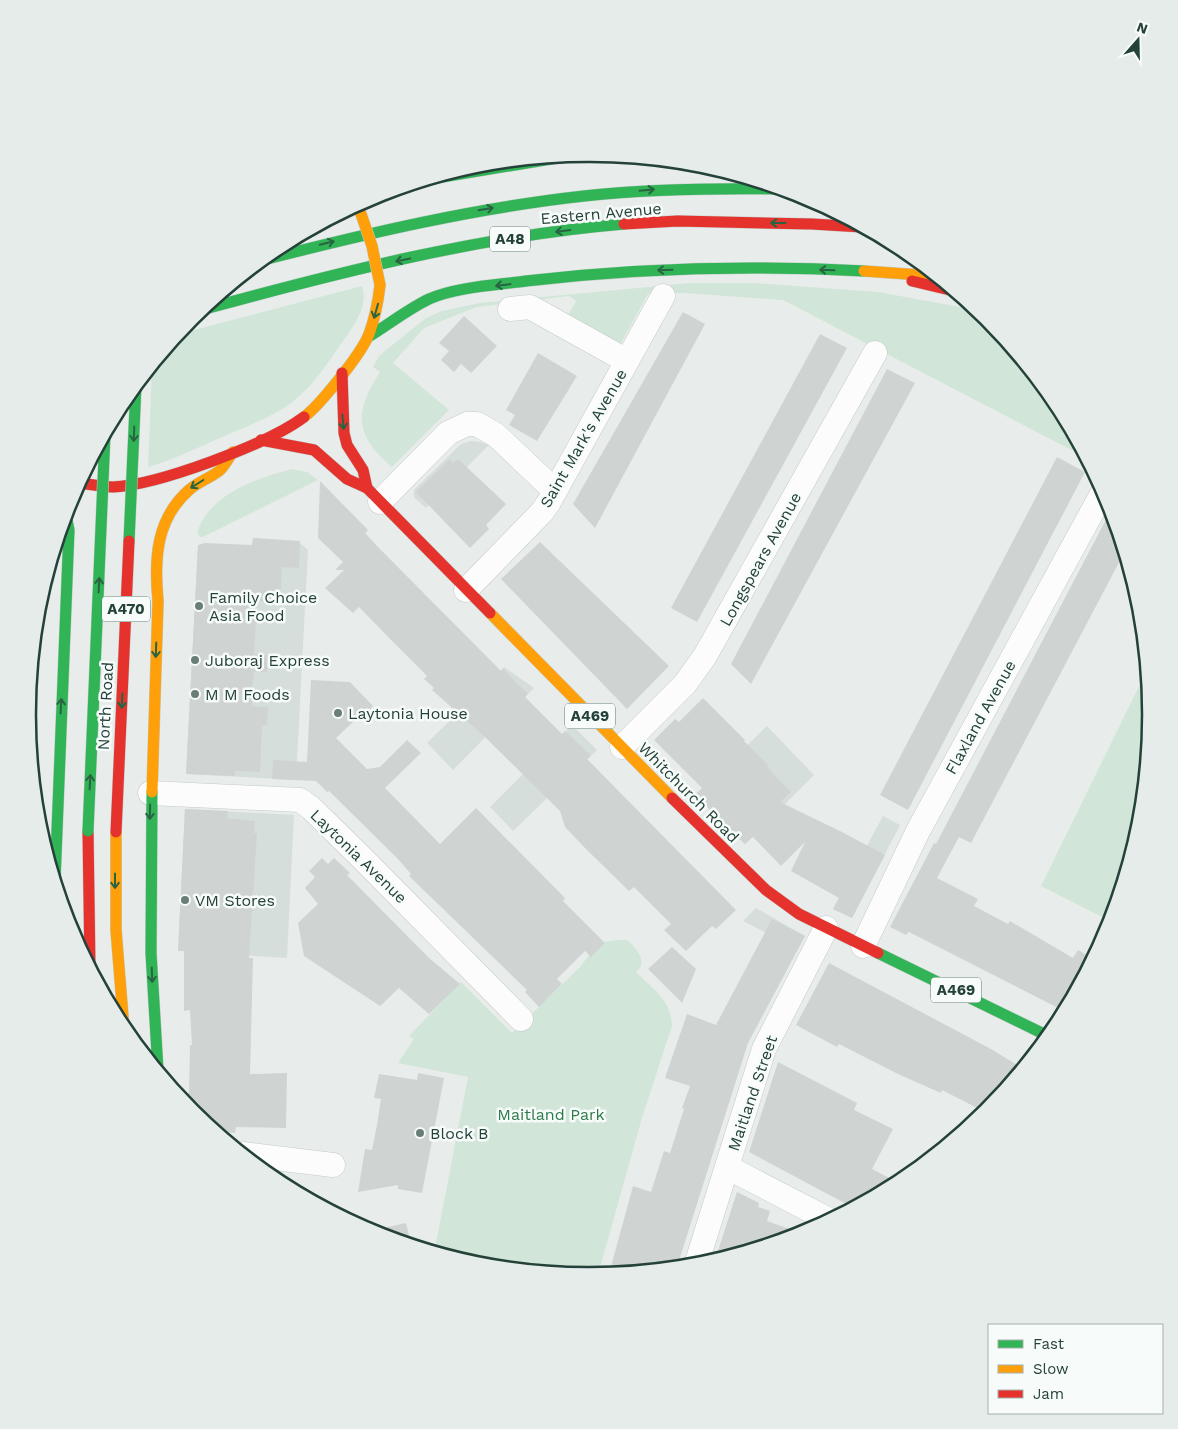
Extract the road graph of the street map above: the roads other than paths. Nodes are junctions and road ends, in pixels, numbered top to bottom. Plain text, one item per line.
1 (759, 189) edge
2 (360, 212) edge
3 (844, 225) edge
4 (281, 256) edge
5 (876, 272) junction
6 (924, 275) edge
7 (940, 288) edge
8 (663, 296) dead end
9 (218, 305) edge
10 (520, 308) dead end
11 (368, 337) junction
12 (876, 353) dead end
13 (627, 361) junction
14 (342, 373) junction
15 (135, 398) edge
16 (260, 440) junction
17 (104, 449) edge
18 (233, 452) junction
19 (87, 484) edge
20 (555, 491) junction
21 (373, 495) junction
22 (1099, 500) edge
23 (69, 529) edge
24 (466, 590) junction
25 (622, 747) junction
26 (150, 793) junction
27 (56, 862) edge
28 (826, 928) junction
29 (864, 946) junction
30 (90, 952) edge
31 (122, 1011) edge
32 (521, 1019) dead end
33 (1041, 1033) edge
34 (157, 1060) edge
35 (257, 1156) edge
36 (333, 1166) dead end
37 (727, 1167) junction
38 (821, 1216) edge
39 (699, 1256) edge

4 -> 1 main road, Eastern Avenue / A48
2 -> 11 main road, bridge
3 -> 9 main road, Eastern Avenue / A48
5 - 6 main road
5 - 7 main road
5 -> 11 main road
8 - 13 street, Saint Mark's Avenue
10 - 13 street
11 - 14 main road
12 - 25 street, Longspears Avenue
13 - 20 street, Saint Mark's Avenue
14 - 16 main road
14 -> 21 main road, Whitchurch Road / A469
15 -> 31 main road, North Road / A470, bridge
16 - 18 main road
16 - 21 main road, Whitchurch Road / A469
30 -> 17 main road, North Road / A470, bridge
18 - 19 main road
18 -> 26 main road
20 - 21 street
20 - 24 street, Saint Mark's Avenue
21 - 24 main road, Whitchurch Road / A469
22 - 29 street, Flaxland Avenue
27 -> 23 main road
24 - 25 main road, Whitchurch Road / A469
25 - 28 main road, Whitchurch Road / A469
26 - 32 street, Laytonia Avenue
26 -> 34 main road
28 - 29 main road, Whitchurch Road / A469
28 - 37 street, Maitland Street
29 - 33 main road, Whitchurch Road / A469
35 - 36 street
37 - 38 street
37 - 39 street, Maitland Street

